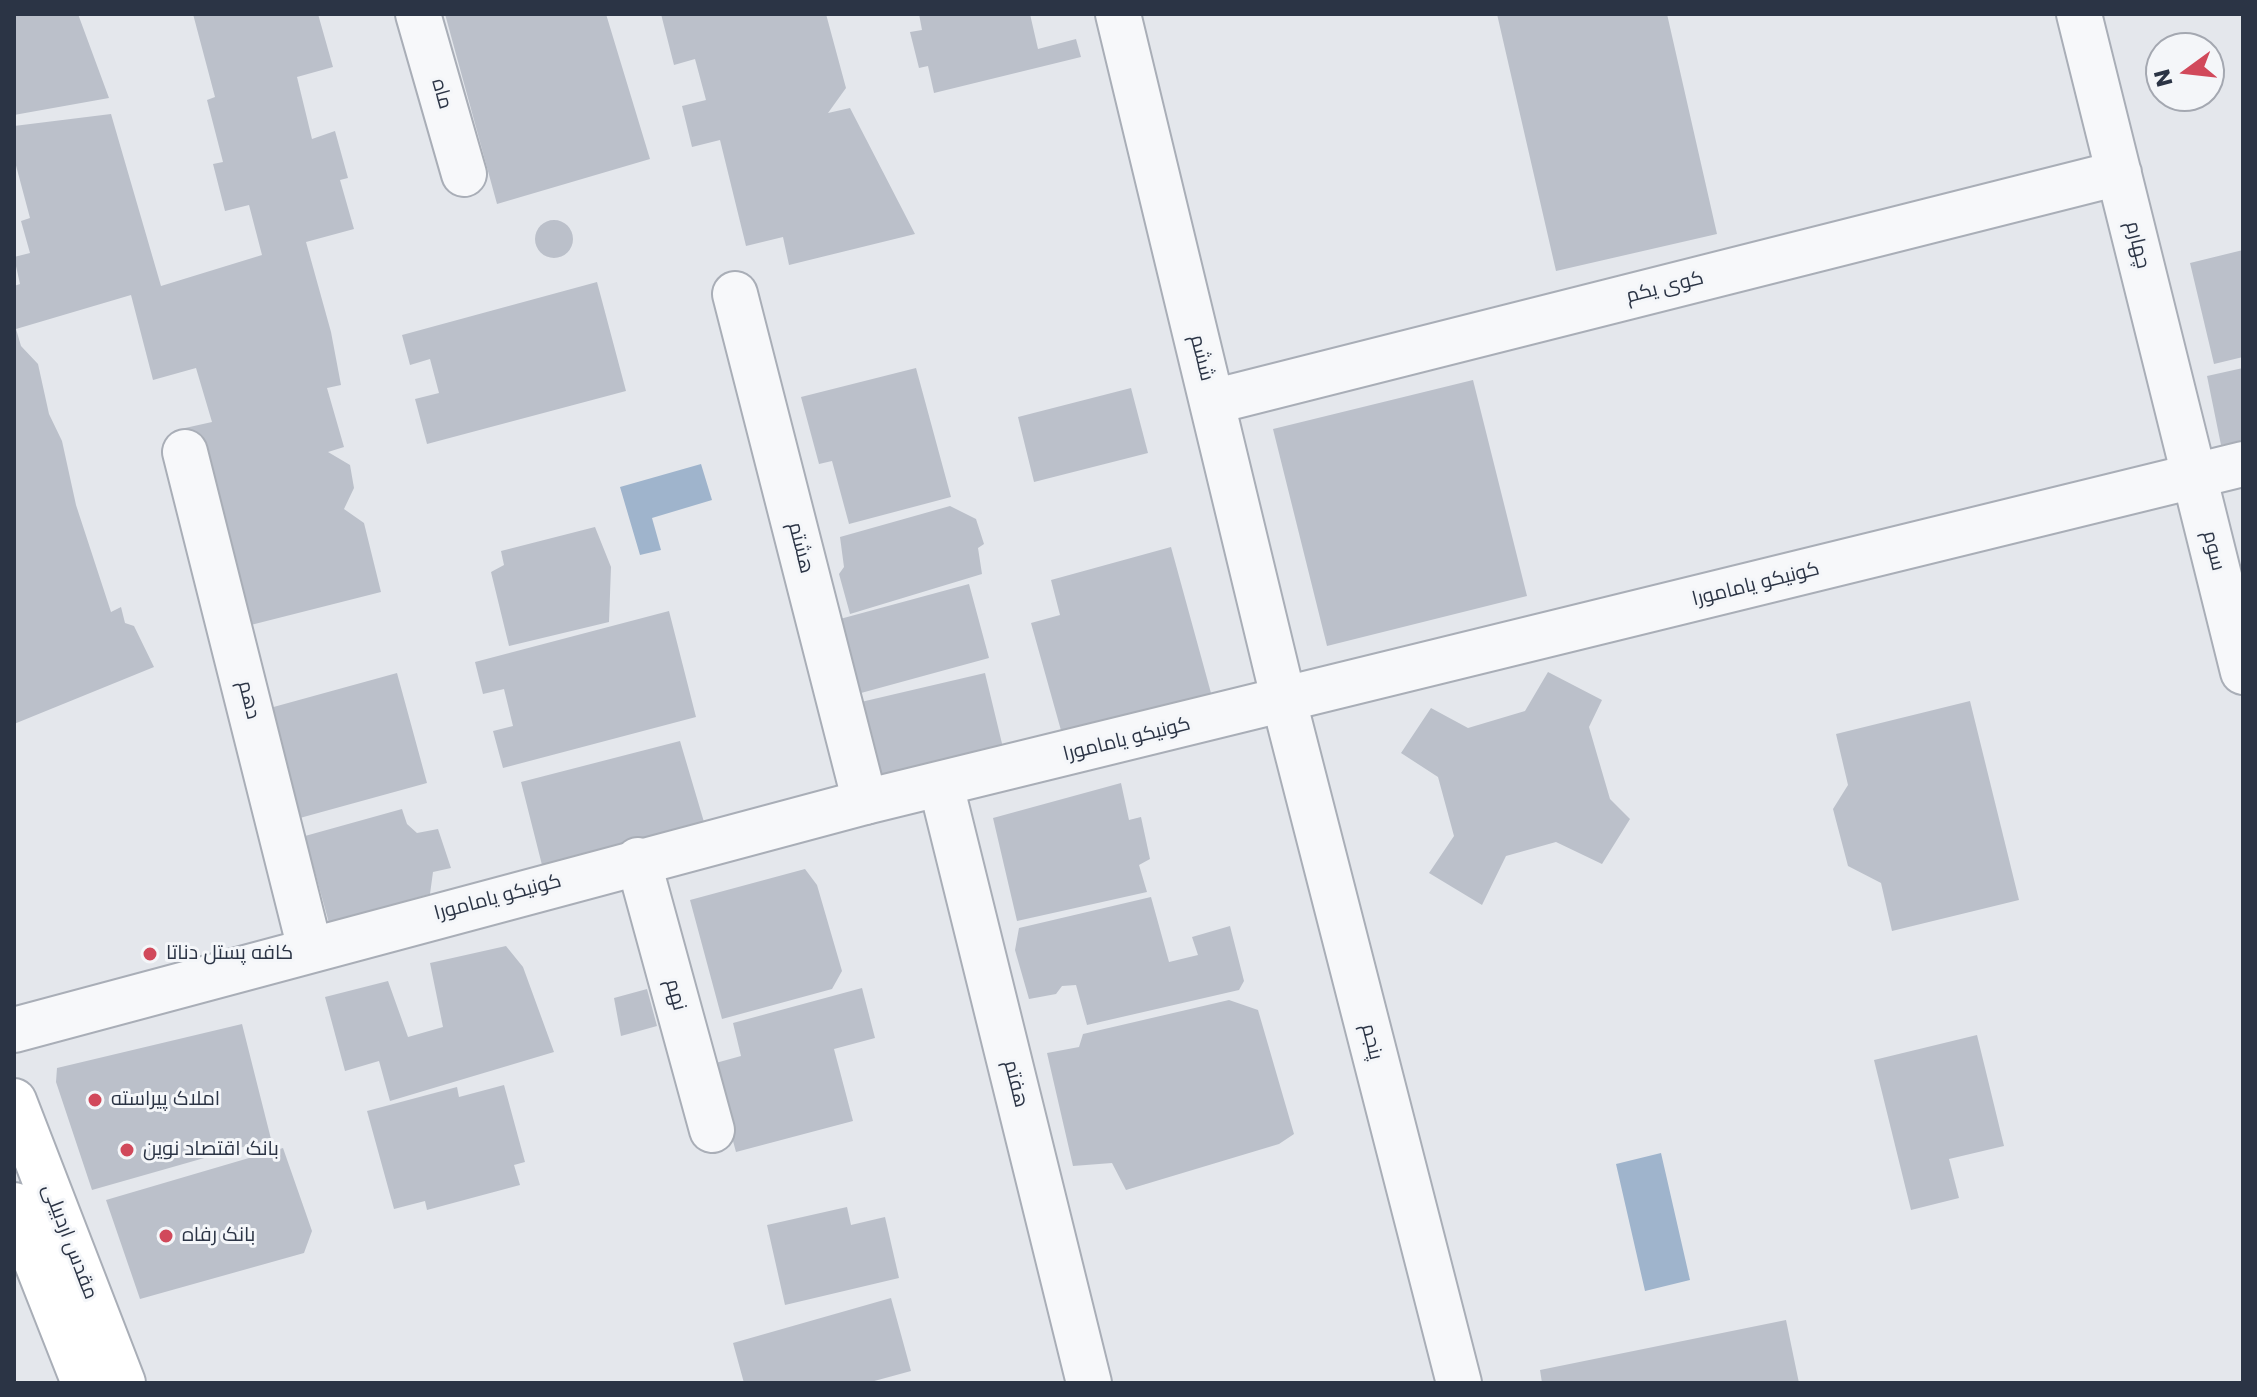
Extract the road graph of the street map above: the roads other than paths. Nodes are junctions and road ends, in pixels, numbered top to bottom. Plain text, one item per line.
1 (418, 14) edge
2 (1118, 14) edge
3 (2079, 14) edge
4 (2119, 173) junction
5 (464, 174) dead end
6 (735, 294) dead end
7 (1212, 402) junction
8 (185, 452) dead end
9 (2243, 464) edge
10 (2194, 476) junction
11 (2243, 672) edge
12 (1284, 701) junction
13 (941, 785) junction
14 (865, 802) junction
15 (638, 860) junction
16 (310, 949) junction
17 (14, 1030) edge
18 (14, 1101) edge
19 (712, 1130) dead end
20 (14, 1205) edge
21 (84, 1383) edge
22 (123, 1383) edge
23 (1089, 1383) edge
24 (1459, 1383) edge

1 - 5 street, ماه
2 - 7 street, ششم
3 - 4 street, چهارم
4 - 7 street, کوی یکم
4 - 10 street, چهارم
6 - 14 street, هشتم
7 - 12 street, ششم
8 - 16 street, دهم
9 - 10 street, کونیکو یامامورا
10 - 11 street, سوم
10 - 12 street, کونیکو یامامورا
12 - 13 street, کونیکو یامامورا
12 - 24 street, پنجم
13 - 14 street, کونیکو یامامورا
13 - 23 street, هفتم
14 - 15 street, کونیکو یامامورا
15 - 16 street, کونیکو یامامورا
15 - 19 street, نهم
16 - 17 street, کونیکو یامامورا
18 - 22 main road, مقدس اردبیلی
20 - 21 main road, مقدس اردبیلی

